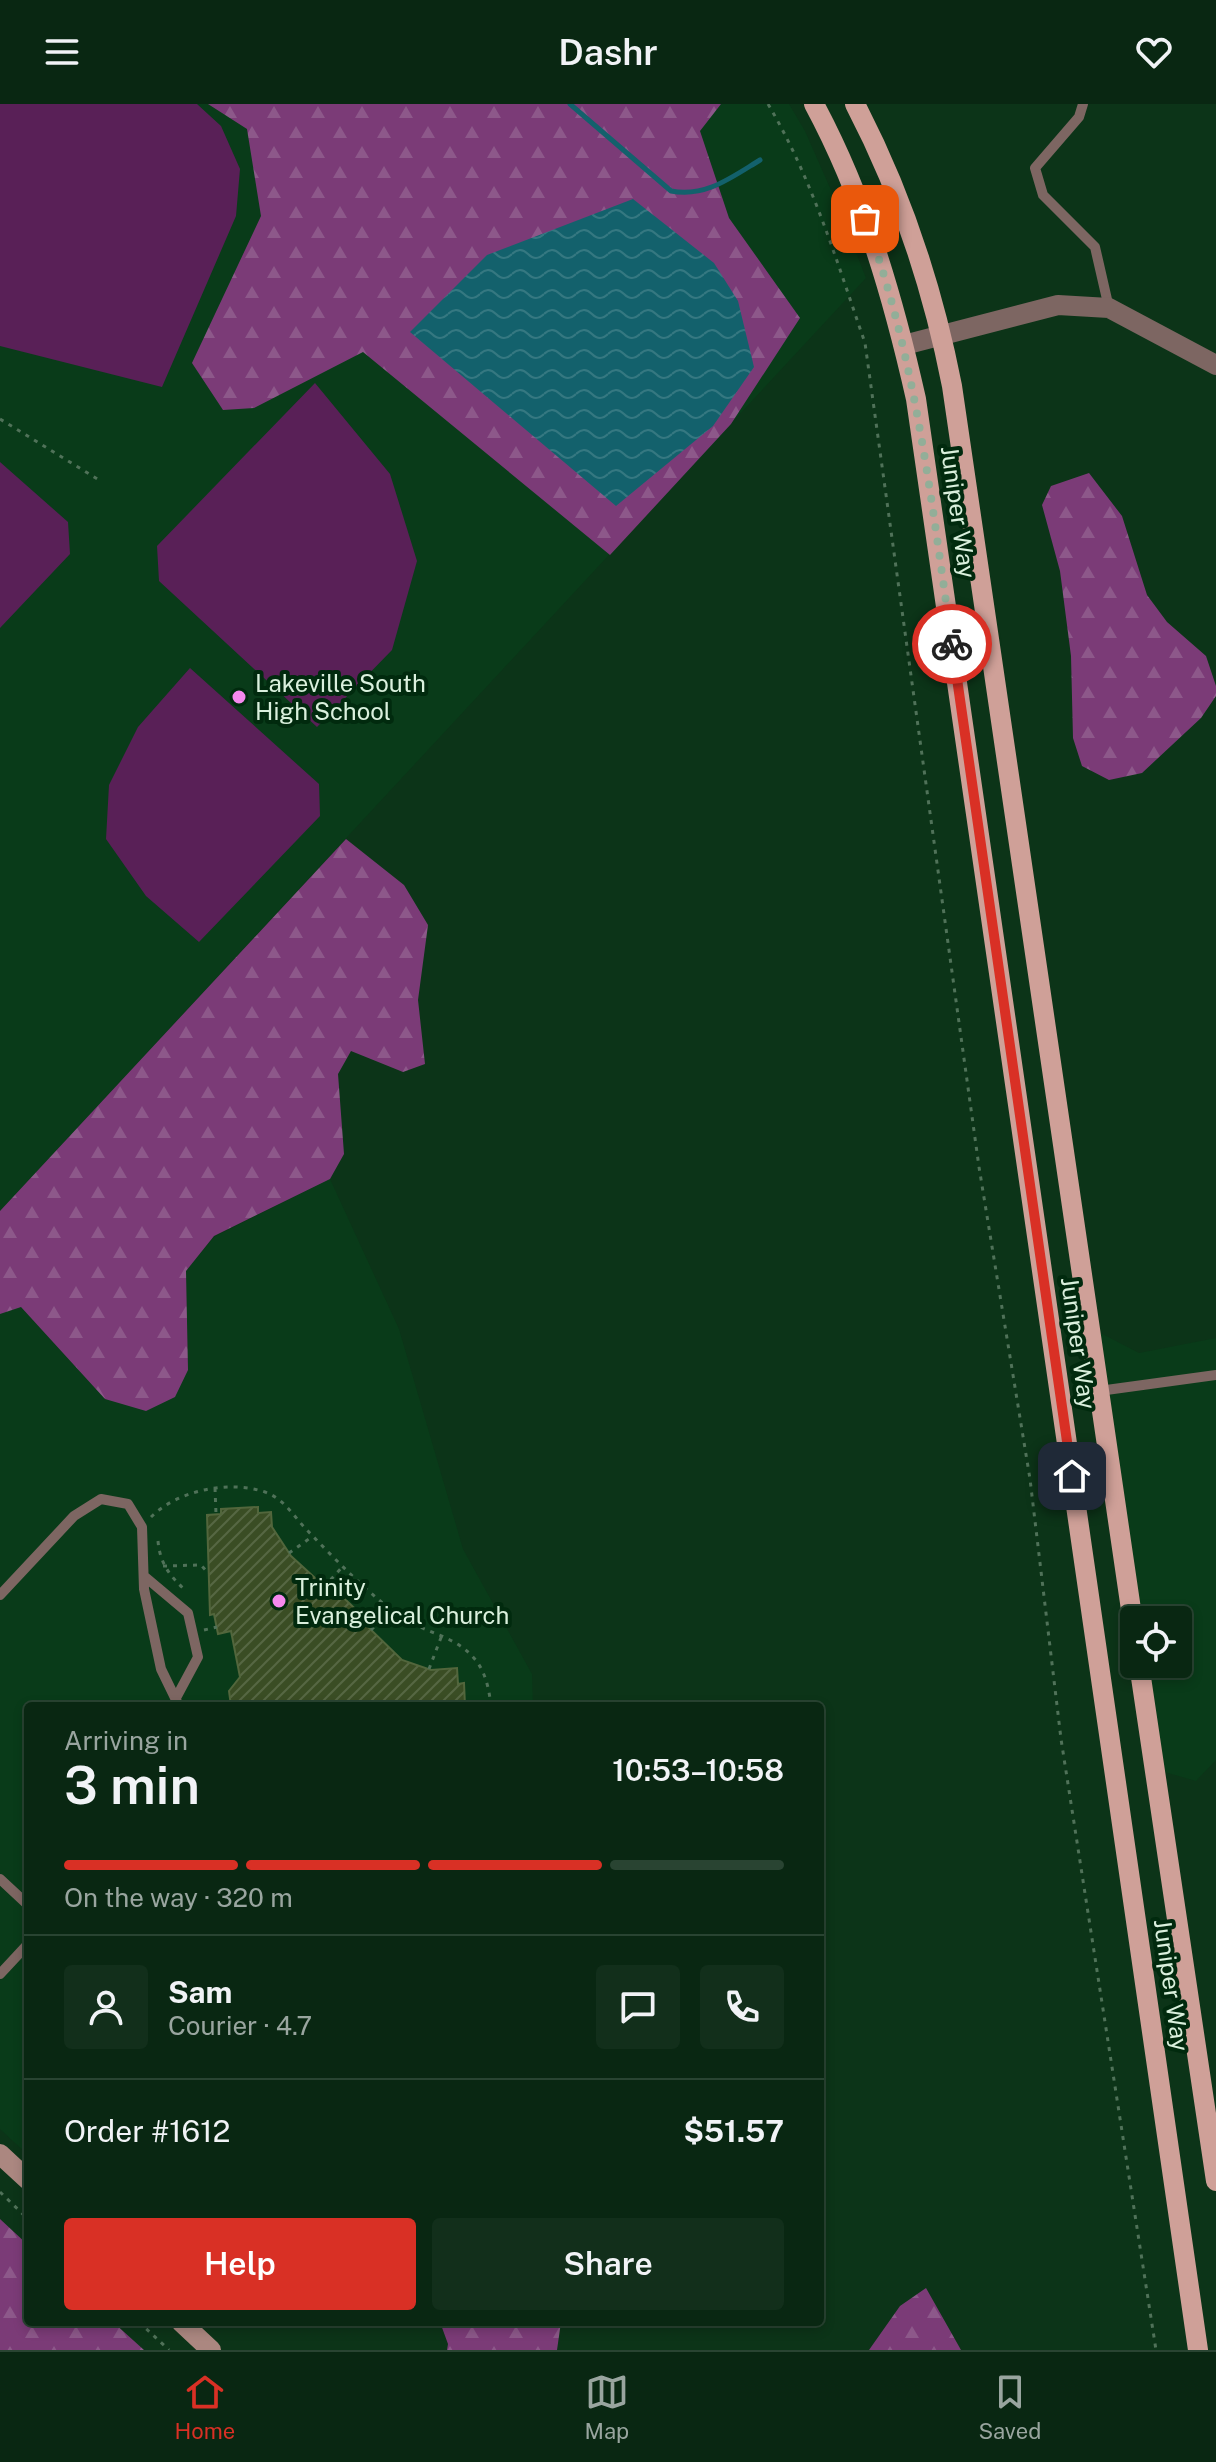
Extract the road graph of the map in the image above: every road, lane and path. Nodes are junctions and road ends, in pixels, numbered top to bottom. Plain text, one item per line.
1 (768, 104) edge
2 (814, 104) edge
3 (855, 104) edge
4 (1083, 104) edge
5 (1109, 308) junction
6 (942, 336) junction
7 (904, 345) junction
8 (1216, 365) edge
9 (0, 419) edge
10 (99, 480) dead end
11 (1216, 1375) edge
12 (1099, 1391) junction
13 (215, 1488) junction
14 (216, 1514) dead end
15 (142, 1527) junction
16 (313, 1536) junction
17 (289, 1553) dead end
18 (344, 1565) junction
19 (163, 1566) dead end
20 (209, 1574) dead end
21 (144, 1576) junction
22 (324, 1587) dead end
23 (0, 1595) edge
24 (1130, 1606) edge
25 (391, 1609) junction
26 (371, 1630) dead end
27 (442, 1635) junction
28 (429, 1669) dead end
29 (1141, 1678) edge
30 (178, 1702) edge
31 (490, 1702) edge
32 (0, 1879) edge
33 (24, 1901) edge
34 (24, 1948) edge
35 (0, 1974) edge
36 (0, 2154) edge
37 (24, 2176) edge
38 (1216, 2181) edge
39 (0, 2192) edge
40 (24, 2215) edge
41 (143, 2326) edge
42 (185, 2326) edge
43 (169, 2350) edge
44 (211, 2350) edge
45 (1156, 2350) edge
46 (1198, 2350) edge

1 - 45 path
2 - 7 main road, Juniper Way
3 - 6 main road, Juniper Way
4 - 5 lane
5 - 6 street
5 - 8 street
6 - 7 street
6 - 12 main road, Juniper Way
7 - 46 main road, Juniper Way
9 - 10 path
11 - 12 lane
12 - 24 main road, Juniper Way
13 - 14 path
13 - 15 path
13 - 16 path
15 - 21 lane
15 - 23 lane
16 - 17 path
16 - 18 path
18 - 22 path
18 - 25 path
19 - 20 path
21 - 30 lane
21 - 30 lane
25 - 26 path
25 - 27 path
27 - 28 path
27 - 31 path
29 - 38 main road, Juniper Way
32 - 33 lane
34 - 35 lane
36 - 37 street
39 - 40 path
41 - 43 path
42 - 44 street

